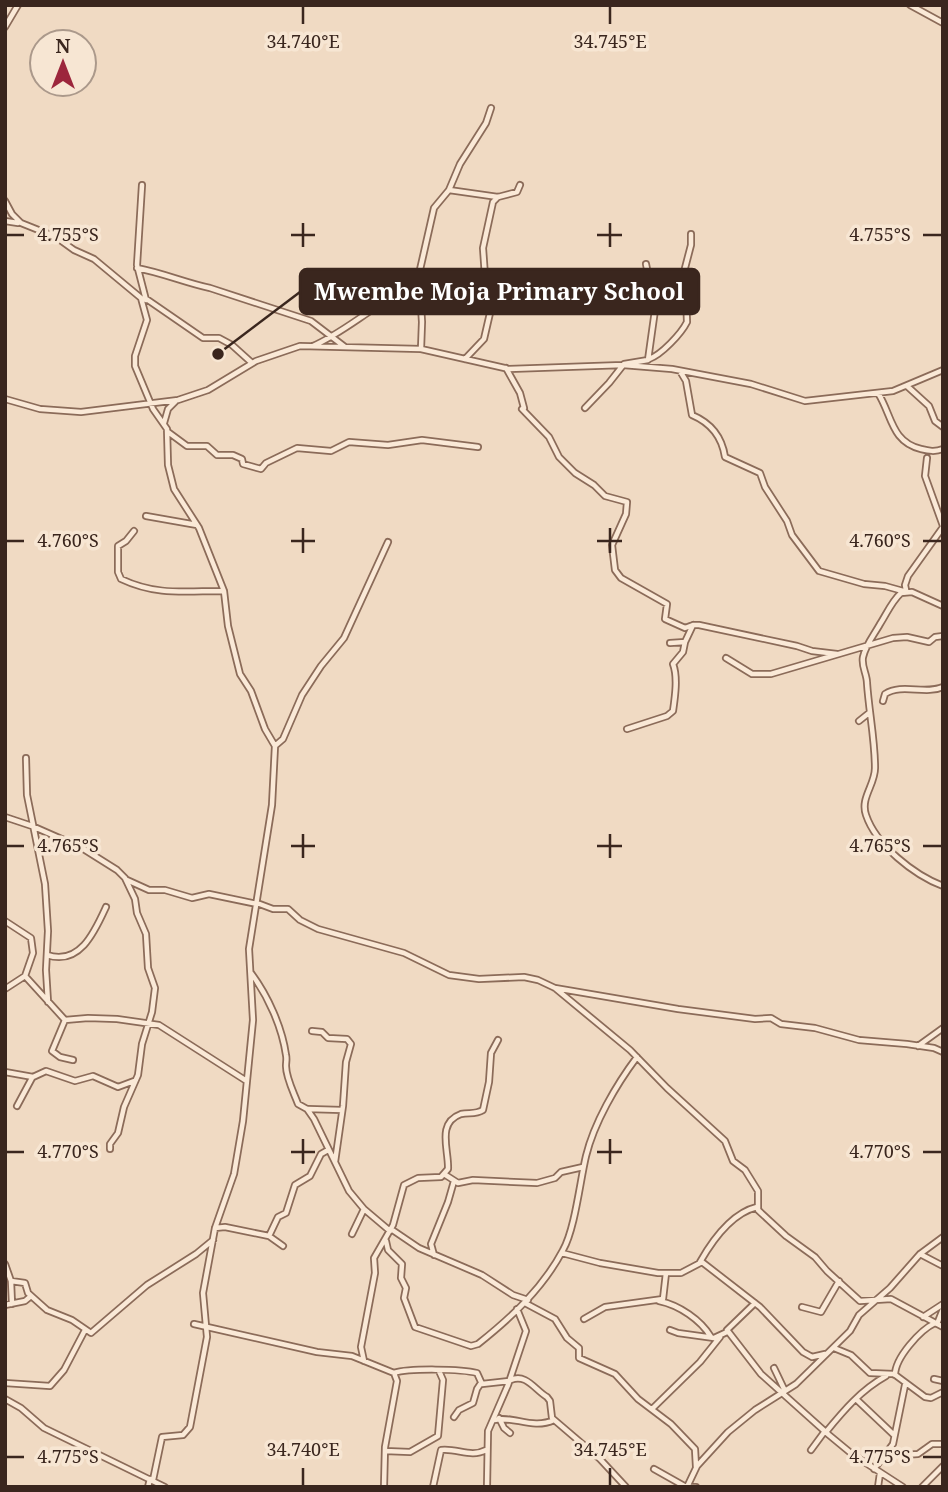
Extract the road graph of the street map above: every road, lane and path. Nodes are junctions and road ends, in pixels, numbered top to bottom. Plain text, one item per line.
1 (18, 5) edge
2 (910, 5) edge
3 (943, 23) edge
4 (5, 27) edge
5 (491, 108) dead end
6 (142, 185) dead end
7 (520, 185) dead end
8 (449, 191) junction
9 (484, 196) junction
10 (498, 197) junction
11 (5, 201) edge
12 (492, 204) junction
13 (5, 221) edge
14 (21, 223) junction
15 (691, 234) dead end
16 (646, 264) dead end
17 (137, 268) junction
18 (419, 280) junction
19 (145, 298) junction
20 (147, 312) junction
21 (331, 336) junction
22 (312, 346) junction
23 (346, 348) junction
24 (421, 349) junction
25 (465, 359) junction
26 (648, 359) junction
27 (252, 363) junction
28 (623, 365) junction
29 (506, 368) junction
30 (679, 370) junction
31 (943, 370) edge
32 (907, 385) junction
33 (878, 393) junction
34 (5, 399) edge
35 (178, 400) junction
36 (151, 405) junction
37 (585, 408) dead end
38 (164, 424) junction
39 (943, 427) edge
40 (168, 432) junction
41 (478, 447) dead end
42 (943, 449) edge
43 (927, 458) dead end
44 (146, 516) dead end
45 (197, 525) junction
46 (943, 527) edge
47 (134, 531) dead end
48 (388, 542) dead end
49 (224, 591) junction
50 (906, 591) junction
51 (943, 606) edge
52 (693, 625) junction
53 (943, 636) edge
54 (685, 642) junction
55 (670, 643) dead end
56 (867, 646) junction
57 (839, 655) junction
58 (726, 658) dead end
59 (943, 687) edge
60 (883, 702) dead end
61 (869, 713) junction
62 (859, 721) dead end
63 (626, 729) dead end
64 (275, 746) junction
65 (26, 758) dead end
66 (5, 817) edge
67 (32, 825) junction
68 (125, 878) junction
69 (943, 886) edge
70 (257, 903) junction
71 (106, 907) dead end
72 (5, 921) edge
73 (47, 955) junction
74 (250, 973) junction
75 (25, 976) junction
76 (555, 988) junction
77 (5, 989) edge
78 (48, 1003) junction
79 (65, 1020) junction
80 (150, 1023) junction
81 (943, 1028) edge
82 (312, 1031) dead end
83 (498, 1040) dead end
84 (917, 1047) junction
85 (943, 1052) edge
86 (637, 1057) junction
87 (73, 1060) dead end
88 (5, 1072) edge
89 (33, 1077) junction
90 (245, 1080) junction
91 (135, 1081) junction
92 (17, 1106) dead end
93 (307, 1109) junction
94 (342, 1110) junction
95 (110, 1149) dead end
96 (328, 1150) junction
97 (335, 1163) junction
98 (584, 1167) junction
99 (444, 1174) junction
100 (454, 1181) junction
101 (757, 1207) junction
102 (364, 1209) junction
103 (215, 1228) junction
104 (391, 1230) junction
105 (352, 1234) dead end
106 (269, 1236) junction
107 (943, 1237) edge
108 (213, 1240) junction
109 (386, 1241) junction
110 (282, 1246) dead end
111 (562, 1253) junction
112 (920, 1254) junction
113 (435, 1255) junction
114 (700, 1262) junction
115 (5, 1264) edge
116 (943, 1266) edge
117 (666, 1273) junction
118 (11, 1280) junction
119 (839, 1281) junction
120 (31, 1296) junction
121 (527, 1301) junction
122 (659, 1301) junction
123 (875, 1301) junction
124 (755, 1303) junction
125 (12, 1304) junction
126 (5, 1305) edge
127 (943, 1306) edge
128 (802, 1307) dead end
129 (517, 1309) junction
130 (913, 1309) junction
131 (932, 1311) junction
132 (925, 1318) junction
133 (583, 1320) dead end
134 (194, 1324) dead end
135 (938, 1325) edge
136 (207, 1326) junction
137 (925, 1328) junction
138 (85, 1329) junction
139 (670, 1330) dead end
140 (727, 1332) junction
141 (711, 1337) junction
142 (720, 1337) junction
143 (833, 1348) junction
144 (826, 1354) junction
145 (364, 1361) junction
146 (774, 1368) dead end
147 (439, 1371) junction
148 (394, 1373) junction
149 (887, 1375) junction
150 (895, 1376) junction
151 (934, 1379) dead end
152 (510, 1380) junction
153 (943, 1381) edge
154 (481, 1382) junction
155 (5, 1383) edge
156 (905, 1385) junction
157 (784, 1392) junction
158 (943, 1392) edge
159 (5, 1399) edge
160 (856, 1399) junction
161 (652, 1409) junction
162 (454, 1417) dead end
163 (496, 1419) junction
164 (554, 1420) junction
165 (825, 1432) junction
166 (510, 1433) dead end
167 (894, 1436) junction
168 (943, 1444) edge
169 (486, 1450) junction
170 (811, 1450) dead end
171 (385, 1451) junction
172 (903, 1455) dead end
173 (943, 1466) edge
174 (696, 1468) junction
175 (654, 1469) dead end
176 (874, 1469) junction
177 (880, 1473) junction
178 (151, 1479) junction
179 (148, 1487) edge
180 (164, 1487) edge
181 (384, 1487) edge
182 (433, 1487) edge
183 (487, 1487) edge
184 (626, 1487) edge
185 (687, 1487) edge
186 (696, 1487) edge
187 (878, 1487) edge
188 (903, 1487) edge
189 (922, 1487) edge

1 - 4 street
2 - 3 street
5 - 8 street
6 - 17 street
7 - 10 street
8 - 9 street
8 - 18 street
9 - 10 street
9 - 12 street
10 - 12 street
11 - 14 street
12 - 25 street
13 - 14 street
14 - 20 street
15 - 26 street
16 - 26 street
17 - 19 street
17 - 21 street
18 - 21 street
18 - 24 street
19 - 20 street
19 - 27 street
20 - 36 street
21 - 22 street
21 - 23 street
22 - 23 street
22 - 27 street
23 - 24 street
24 - 25 street
25 - 29 street
26 - 28 street
27 - 35 street
28 - 29 street
28 - 30 street
28 - 37 street
29 - 52 street
30 - 33 street
30 - 50 street
31 - 32 street
32 - 33 street
32 - 39 street
33 - 42 street
34 - 36 street
35 - 36 street
35 - 38 street
36 - 38 street
38 - 40 street
40 - 41 street
40 - 45 street
43 - 46 street
44 - 45 street
45 - 49 street
46 - 50 street
47 - 49 street
48 - 64 street
49 - 64 street
50 - 51 street
50 - 56 street
52 - 54 street
52 - 57 street
53 - 56 street
54 - 55 street
54 - 63 street
56 - 57 street
56 - 61 street
57 - 58 street
59 - 60 street
61 - 62 street
61 - 69 street
64 - 70 street
65 - 67 street
66 - 67 street
67 - 68 street
67 - 73 street
68 - 70 street
68 - 80 street
70 - 74 street
70 - 76 street
71 - 73 street
72 - 75 street
73 - 78 street
74 - 90 street
74 - 93 street
75 - 77 street
75 - 78 street
76 - 84 street
76 - 86 street
78 - 79 street
79 - 80 street
79 - 87 street
80 - 90 street
80 - 91 street
81 - 84 street
82 - 94 street
83 - 99 street
84 - 85 street
86 - 98 street
86 - 101 street
88 - 89 street
89 - 91 street
89 - 92 street
90 - 103 street
91 - 95 street
93 - 94 street
93 - 96 street
94 - 97 street
96 - 97 street
96 - 106 street
97 - 102 street
98 - 100 street
98 - 111 street
99 - 100 street
99 - 104 street
100 - 113 street
101 - 114 street
101 - 119 street
102 - 104 street
102 - 105 street
103 - 106 street
103 - 108 street
104 - 109 street
104 - 113 street
106 - 110 street
107 - 112 street
108 - 136 street
108 - 138 street
109 - 129 street
109 - 145 street
111 - 117 street
111 - 121 street
112 - 116 street
112 - 123 street
113 - 121 street
114 - 117 street
114 - 124 street
115 - 118 street
117 - 122 street
118 - 120 street
118 - 125 street
119 - 123 street
119 - 128 street
120 - 125 street
120 - 138 street
121 - 129 street
121 - 161 street
122 - 133 street
122 - 141 street
123 - 130 street
123 - 143 street
124 - 140 street
124 - 144 street
125 - 126 street
127 - 131 street
127 - 135 street
129 - 152 street
130 - 131 street
130 - 132 street
131 - 132 street
132 - 135 street
132 - 137 street
134 - 136 street
135 - 137 street
136 - 145 street
136 - 178 street
137 - 150 street
138 - 155 street
139 - 141 street
140 - 142 street
140 - 157 street
141 - 142 street
142 - 161 street
143 - 144 street
143 - 149 street
144 - 157 street
145 - 148 street
146 - 157 street
147 - 148 street
147 - 154 street
147 - 171 street
148 - 171 street
149 - 150 street
149 - 160 street
150 - 156 street
151 - 153 street
152 - 154 street
152 - 163 street
152 - 164 street
154 - 162 street
156 - 158 street
156 - 167 street
157 - 165 street
157 - 174 street
159 - 178 street
160 - 165 street
160 - 167 street
161 - 174 street
163 - 164 street
163 - 166 street
163 - 169 street
164 - 184 street
165 - 170 street
165 - 176 street
167 - 176 street
168 - 172 street
169 - 182 street
169 - 183 street
171 - 181 street
173 - 189 street
174 - 185 street
175 - 185 street
176 - 177 street
177 - 187 street
177 - 188 street
178 - 179 street
178 - 180 street
185 - 186 street

